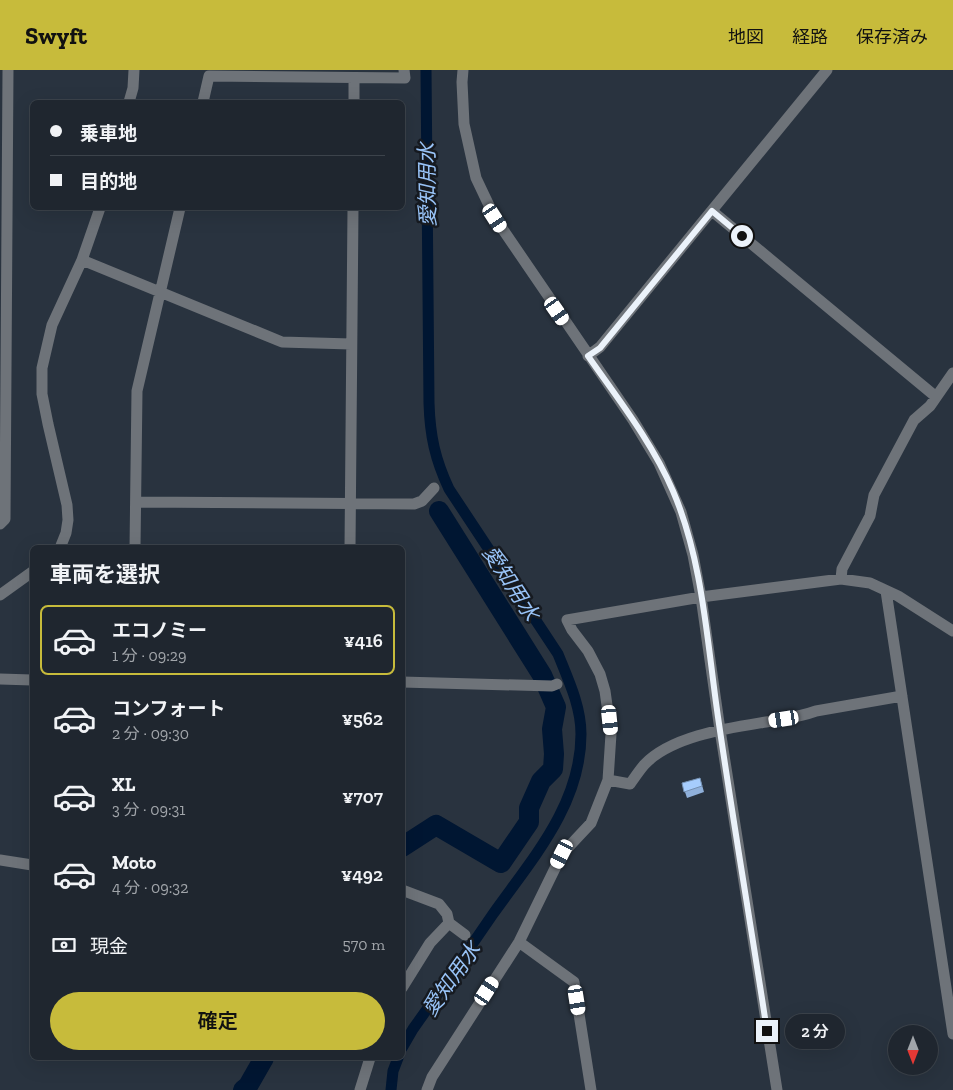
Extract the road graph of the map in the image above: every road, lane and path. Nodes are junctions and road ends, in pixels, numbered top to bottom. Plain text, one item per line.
1 (8, 70) edge
2 (134, 70) edge
3 (404, 70) edge
4 (463, 70) edge
5 (827, 70) edge
6 (354, 78) junction
7 (130, 100) edge
8 (204, 100) edge
9 (354, 100) edge
10 (99, 210) edge
11 (180, 210) edge
12 (353, 210) edge
13 (712, 211) junction
14 (4, 243) edge
15 (82, 260) junction
16 (160, 293) junction
17 (351, 344) junction
18 (588, 356) junction
19 (953, 373) edge
20 (935, 396) junction
21 (3, 424) edge
22 (434, 488) dead end
23 (136, 502) junction
24 (351, 502) junction
25 (0, 524) edge
26 (61, 545) edge
27 (135, 545) edge
28 (350, 545) edge
29 (30, 574) edge
30 (841, 579) junction
31 (886, 591) junction
32 (0, 596) edge
33 (701, 597) junction
34 (953, 631) edge
35 (0, 680) edge
36 (30, 680) edge
37 (405, 682) edge
38 (557, 684) dead end
39 (902, 696) junction
40 (720, 730) junction
41 (608, 780) junction
42 (0, 860) edge
43 (30, 865) edge
44 (405, 891) edge
45 (449, 923) junction
46 (465, 935) dead end
47 (519, 942) junction
48 (405, 983) edge
49 (953, 1034) edge
50 (369, 1060) edge
51 (360, 1090) edge
52 (427, 1090) edge
53 (591, 1090) edge
54 (777, 1090) edge

1 - 14 street
2 - 7 street
3 - 6 street
4 - 18 street
5 - 13 street
6 - 8 street
6 - 9 street
10 - 15 street
11 - 16 street
12 - 17 street
13 - 18 street
13 - 20 street
14 - 21 street
15 - 16 street
15 - 26 street
16 - 17 street
16 - 23 street
17 - 24 street
18 - 33 street
19 - 20 street
20 - 30 street
21 - 25 street
22 - 24 street
23 - 24 street
23 - 27 street
24 - 28 street
29 - 32 street
30 - 31 street
30 - 33 street
31 - 34 street
31 - 39 street
33 - 40 street
33 - 41 street
35 - 36 street
37 - 38 street
39 - 40 street
39 - 49 street
40 - 41 street
40 - 54 street
41 - 47 street
42 - 43 street
44 - 45 street
45 - 46 street
45 - 48 street
47 - 52 street
47 - 53 street
50 - 51 street

